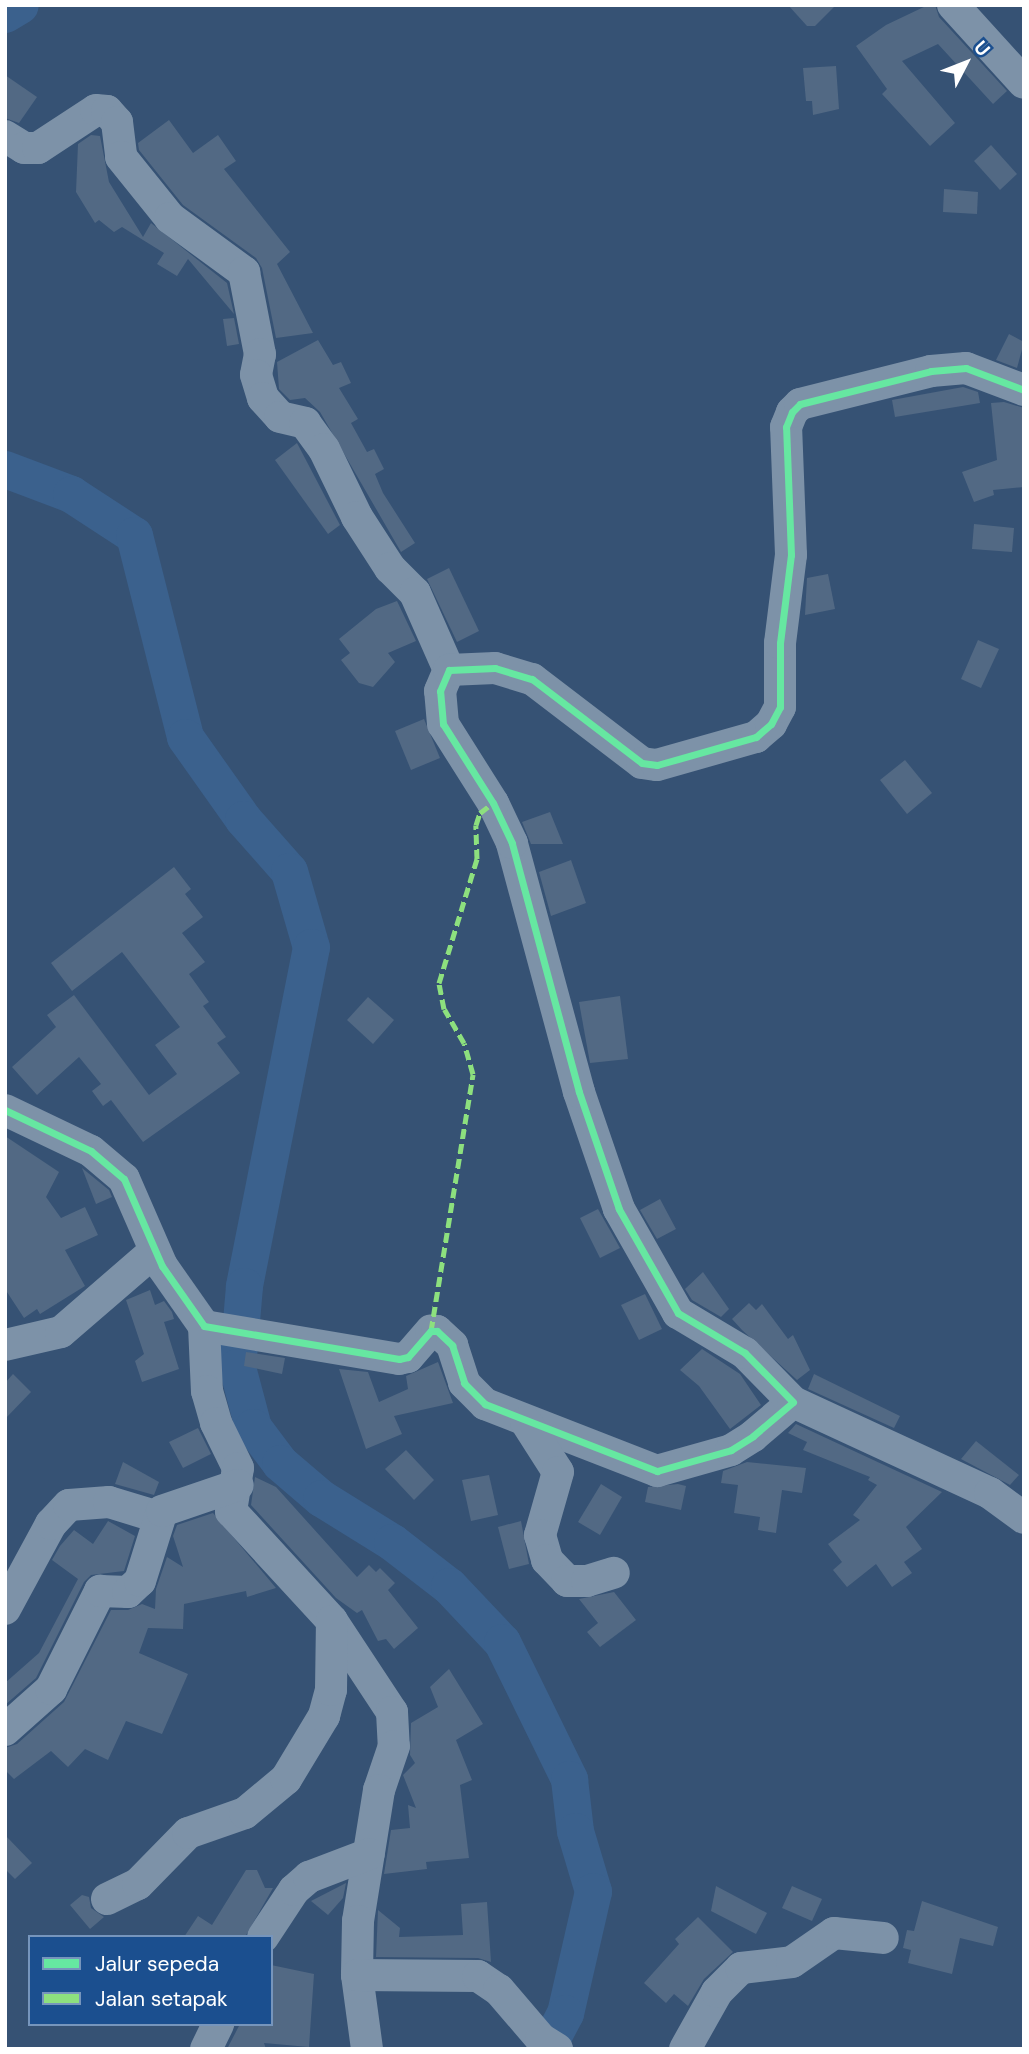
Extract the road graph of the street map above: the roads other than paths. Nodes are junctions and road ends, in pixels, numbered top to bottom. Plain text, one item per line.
1 (953, 5) edge
2 (1024, 83) edge
3 (5, 136) edge
4 (1024, 390) edge
5 (449, 670) junction
6 (5, 1110) edge
7 (155, 1251) junction
8 (210, 1327) junction
9 (5, 1345) edge
10 (793, 1402) junction
11 (526, 1422) junction
12 (238, 1485) junction
13 (158, 1517) junction
14 (1024, 1518) edge
15 (614, 1573) dead end
16 (5, 1609) edge
17 (332, 1621) junction
18 (5, 1730) edge
19 (369, 1854) junction
20 (107, 1899) dead end
21 (264, 1935) edge
22 (883, 1938) dead end
23 (357, 1975) junction
24 (217, 2026) edge
25 (551, 2045) edge
26 (206, 2049) edge
27 (367, 2049) edge
28 (685, 2049) edge

1 - 2 street
3 - 5 street
4 - 5 street
5 - 10 street
6 - 7 street
7 - 8 street
7 - 9 street
8 - 11 street
8 - 12 street
10 - 11 street
10 - 14 street
11 - 15 street
12 - 13 street
12 - 17 street
13 - 16 street
13 - 18 street
17 - 19 street
17 - 20 street
19 - 21 street
19 - 23 street
22 - 28 street
23 - 25 street
23 - 27 street
24 - 26 street

